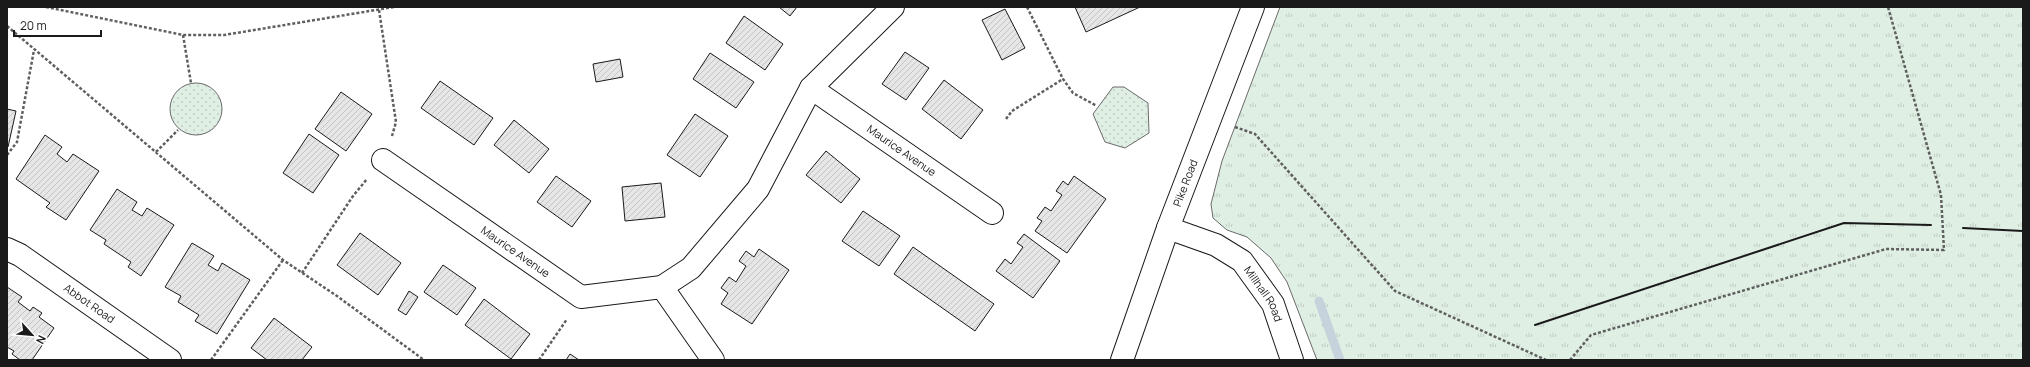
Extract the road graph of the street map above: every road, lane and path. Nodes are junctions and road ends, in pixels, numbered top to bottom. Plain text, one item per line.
1 (46, 7) edge
2 (394, 7) edge
3 (893, 7) edge
4 (1027, 7) edge
5 (1253, 7) edge
6 (1888, 7) edge
7 (7, 26) edge
8 (183, 35) junction
9 (34, 49) junction
10 (1063, 79) junction
11 (191, 83) dead end
12 (811, 88) junction
13 (1097, 106) dead end
14 (1006, 119) dead end
15 (178, 130) dead end
16 (1255, 134) dead end
17 (156, 152) junction
18 (7, 155) edge
19 (383, 160) dead end
20 (992, 213) dead end
21 (1168, 228) junction
22 (7, 249) edge
23 (283, 260) junction
24 (662, 287) junction
25 (581, 297) junction
26 (170, 360) edge
27 (211, 360) edge
28 (424, 360) edge
29 (539, 360) edge
30 (713, 360) edge
31 (1122, 360) edge
32 (1292, 360) edge
33 (1546, 360) edge
34 (1570, 360) edge

1 - 8 path
2 - 8 path
3 - 12 street
4 - 10 path
5 - 21 street, Pike Road
6 - 34 path
7 - 9 path
8 - 11 path
9 - 17 path
9 - 18 path
10 - 13 path
10 - 14 path
12 - 20 street, Maurice Avenue
12 - 24 street
15 - 17 path
16 - 33 path
17 - 23 path
19 - 25 street, Maurice Avenue
21 - 31 street, Pike Road
21 - 32 street, Millhall Road
22 - 26 street, Abbot Road
23 - 27 path
23 - 28 path
24 - 25 street
24 - 30 street
25 - 29 path

